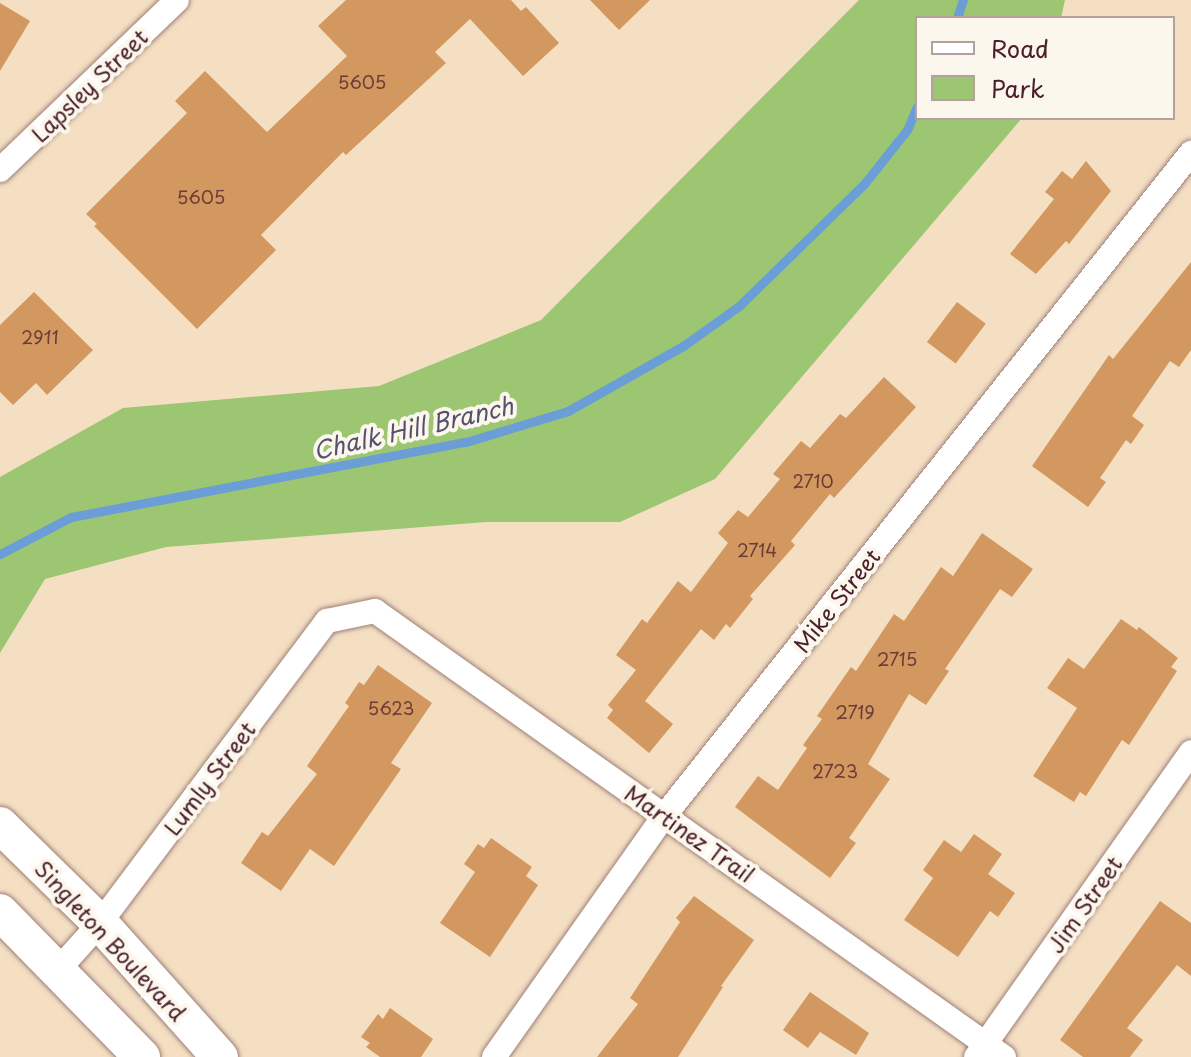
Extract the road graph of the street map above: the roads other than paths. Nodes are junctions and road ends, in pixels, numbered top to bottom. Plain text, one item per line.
1 (177, 0) edge
2 (1191, 153) edge
3 (0, 169) edge
4 (375, 611) joint
5 (1191, 752) edge
6 (665, 815) junction
7 (0, 825) edge
8 (0, 912) edge
9 (100, 923) junction
10 (57, 971) junction
11 (988, 1053) edge
12 (142, 1057) edge
13 (220, 1057) edge
14 (494, 1057) edge

1 - 3 street, Lapsley Street
2 - 6 street, Mike Street
4 - 6 street, Martinez Trail
4 - 9 street, Lumly Street
5 - 11 street, Jim Street
6 - 11 street, Martinez Trail
6 - 14 street, Mike Street
7 - 9 main road, Singleton Boulevard
8 - 10 main road
9 - 10 street, Lumly Street
9 - 13 main road, Singleton Boulevard
10 - 12 main road

